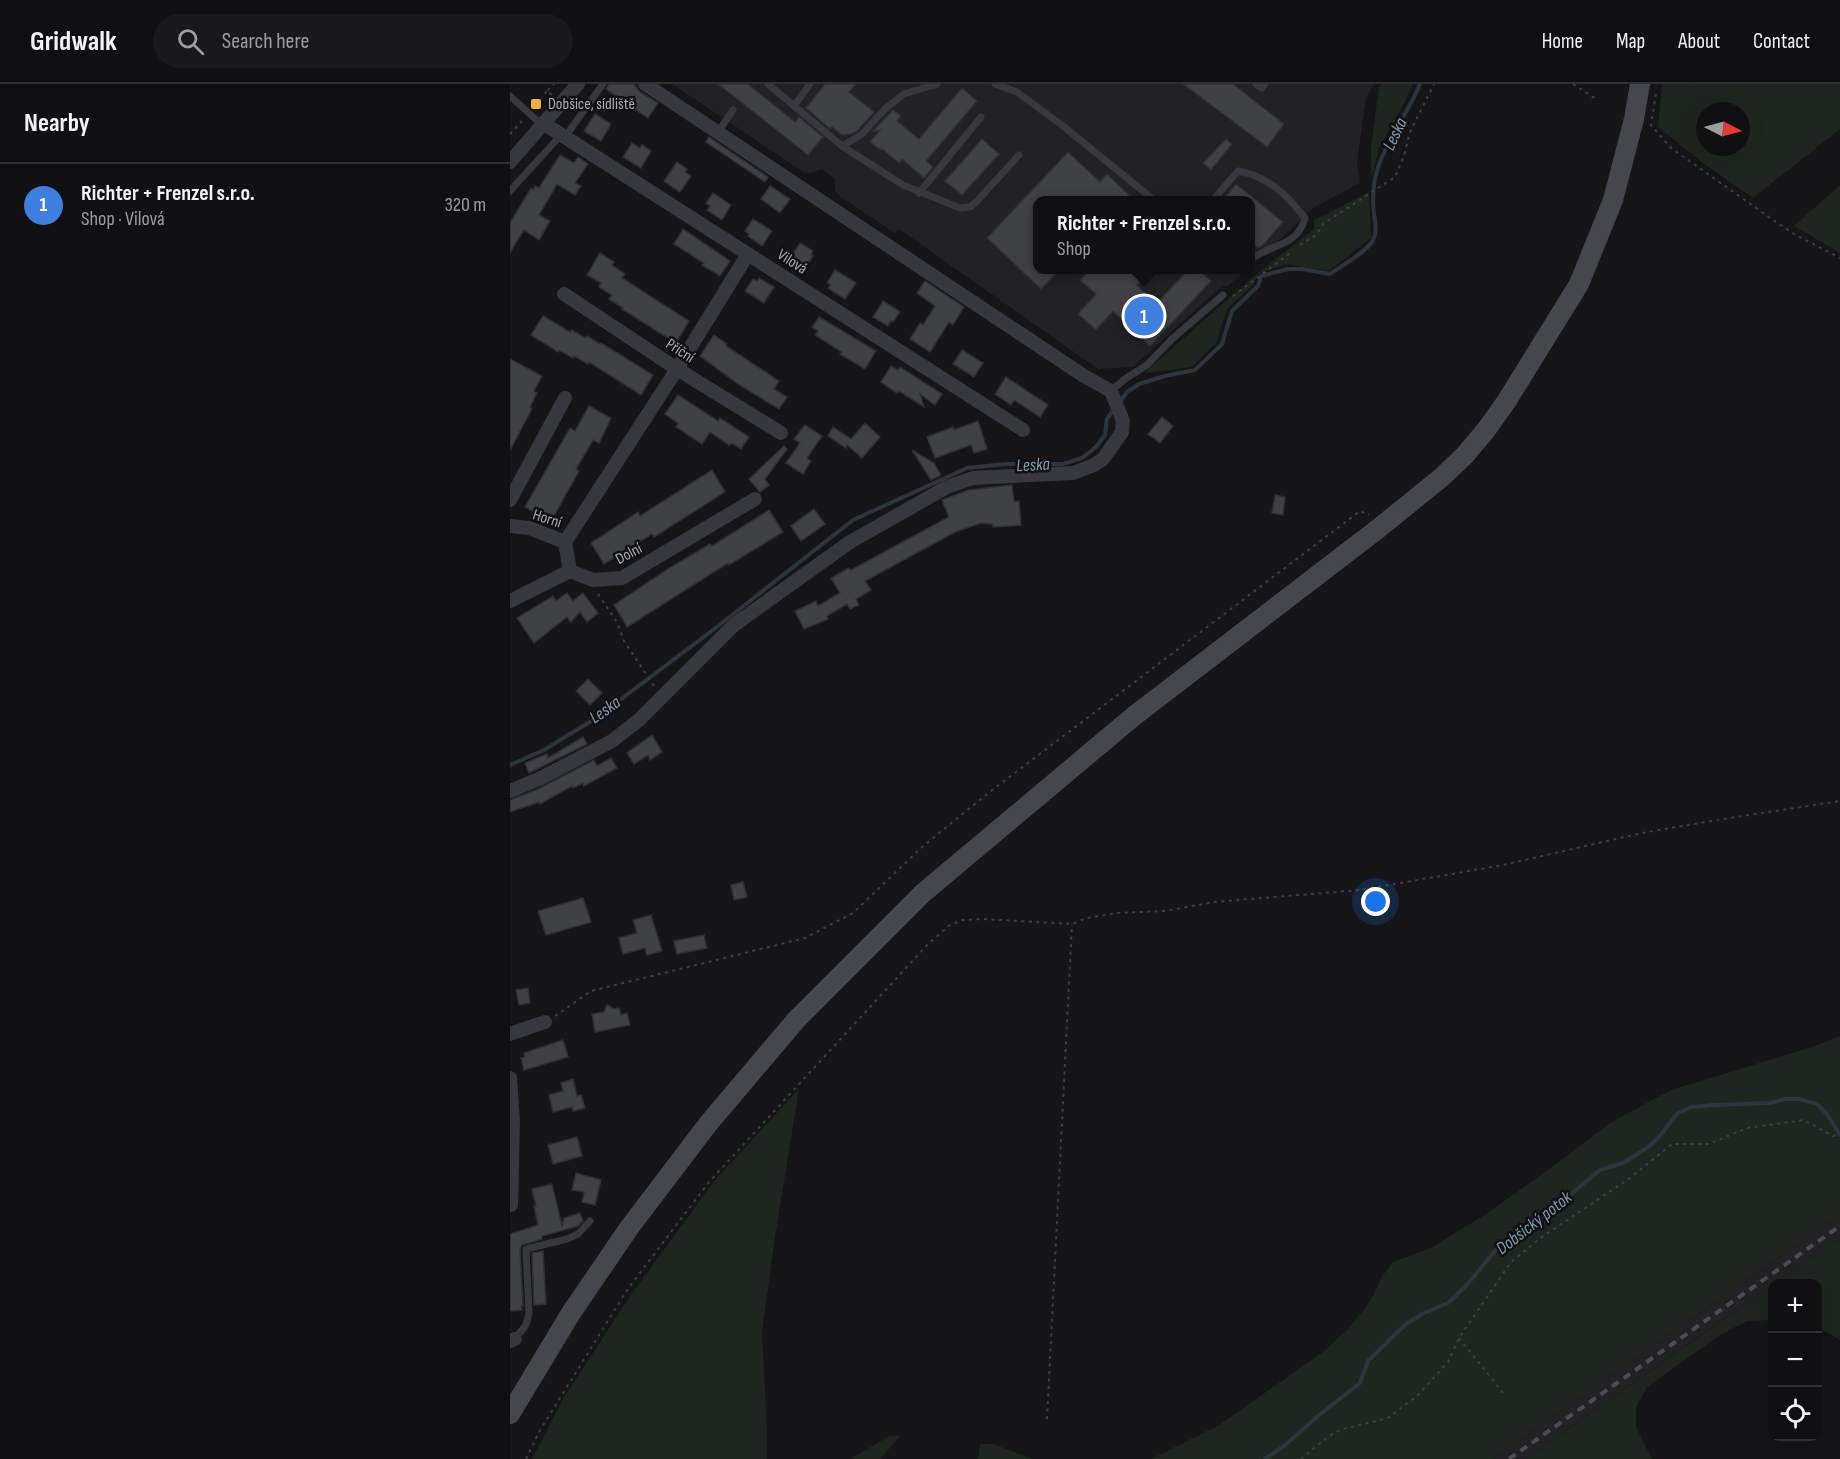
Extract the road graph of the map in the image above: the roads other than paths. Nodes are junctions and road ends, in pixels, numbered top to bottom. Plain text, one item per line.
1 (578, 84) edge
2 (603, 84) edge
3 (645, 84) edge
4 (768, 84) edge
5 (810, 84) edge
6 (937, 84) edge
7 (995, 84) edge
8 (1256, 84) edge
9 (1265, 84) edge
10 (1640, 84) edge
11 (510, 96) edge
12 (794, 106) junction
13 (733, 110) dead end
14 (981, 117) dead end
15 (543, 124) junction
16 (718, 132) junction
17 (563, 136) junction
18 (842, 146) junction
19 (1019, 155) dead end
20 (510, 162) edge
21 (510, 190) edge
22 (920, 193) junction
23 (1148, 196) edge
24 (1217, 196) edge
25 (748, 254) junction
26 (1255, 255) edge
27 (564, 294) dead end
28 (1223, 295) road end
29 (677, 369) junction
30 (1112, 394) junction
31 (565, 398) dead end
32 (1023, 430) dead end
33 (781, 433) dead end
34 (755, 499) dead end
35 (510, 500) edge
36 (514, 526) edge
37 (565, 542) junction
38 (570, 571) junction
39 (510, 601) edge
40 (510, 791) edge
41 (545, 1022) road end
42 (510, 1034) edge
43 (510, 1078) edge
44 (511, 1205) edge
45 (590, 1221) dead end
46 (513, 1340) edge
47 (510, 1414) edge

1 - 15 street
2 - 17 lane
3 - 16 street
4 - 12 lane
5 - 12 lane
6 - 18 lane
7 - 23 lane
8 - 9 lane
10 - 47 main road
11 - 15 lane
12 - 18 lane
13 - 16 lane
14 - 22 lane
15 - 17 street, Vilová
15 - 20 street
16 - 30 street
17 - 21 lane
17 - 25 street, Vilová
18 - 22 lane
19 - 22 lane
24 - 26 lane
25 - 29 street
25 - 32 street, Vilová
27 - 29 street, Příční
28 - 30 lane
29 - 33 street, Příční
29 - 37 street
30 - 40 street
31 - 35 street, Horní
34 - 38 street, Dolní
35 - 36 street, Horní
36 - 37 street, Horní
37 - 38 street
38 - 39 street
41 - 42 street
43 - 44 street
45 - 46 lane

